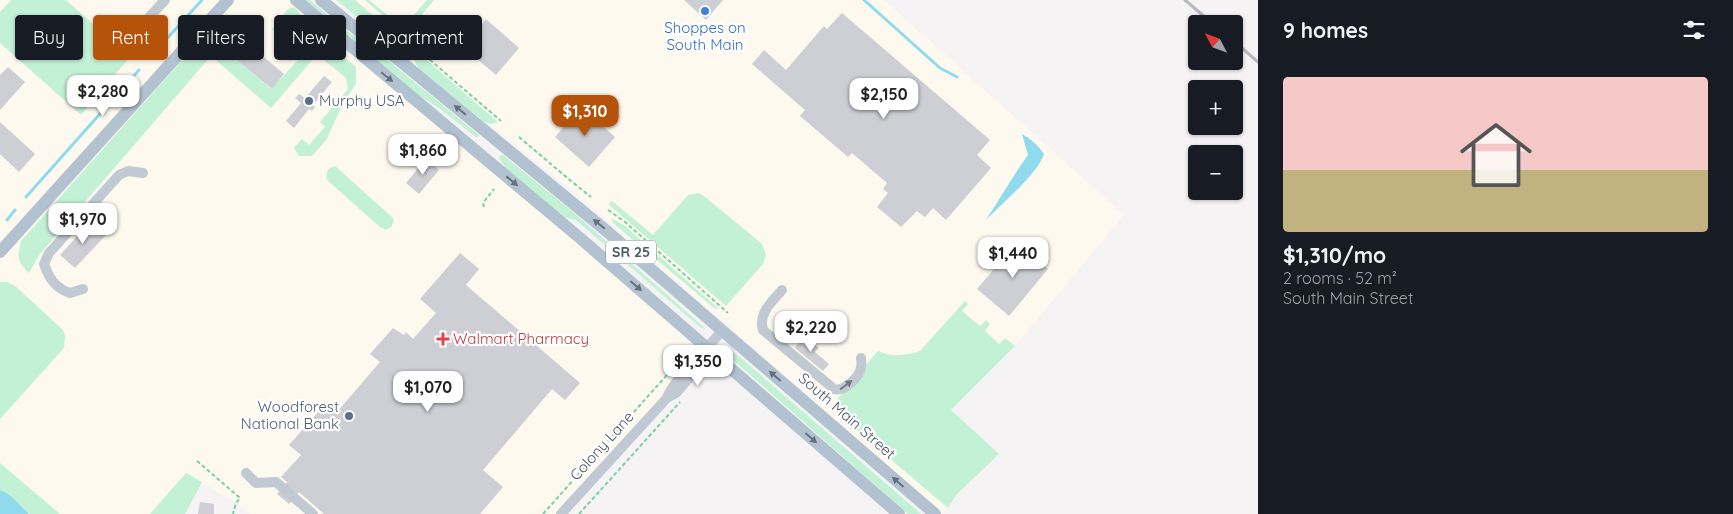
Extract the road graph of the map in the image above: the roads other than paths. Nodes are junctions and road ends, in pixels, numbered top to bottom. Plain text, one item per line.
1 (164, 0) edge
2 (228, 0) edge
3 (296, 0) edge
4 (320, 0) edge
5 (151, 15) edge
6 (143, 173) dead end
7 (0, 252) edge
8 (83, 289) dead end
9 (782, 290) dead end
10 (722, 331) junction
11 (710, 350) junction
12 (861, 358) dead end
13 (246, 473) dead end
14 (313, 514) edge
15 (561, 514) edge
16 (899, 514) edge
17 (934, 514) edge

1 - 5 street
2 - 7 main road
3 -> 11 main road, SR 25
10 -> 4 main road, South Main Street / SR 25
6 - 8 street
9 -> 12 street
10 - 11 street, Colony Lane
17 -> 10 main road, South Main Street / SR 25
11 - 15 street, Colony Lane
11 -> 16 main road, SR 25
13 - 14 street

